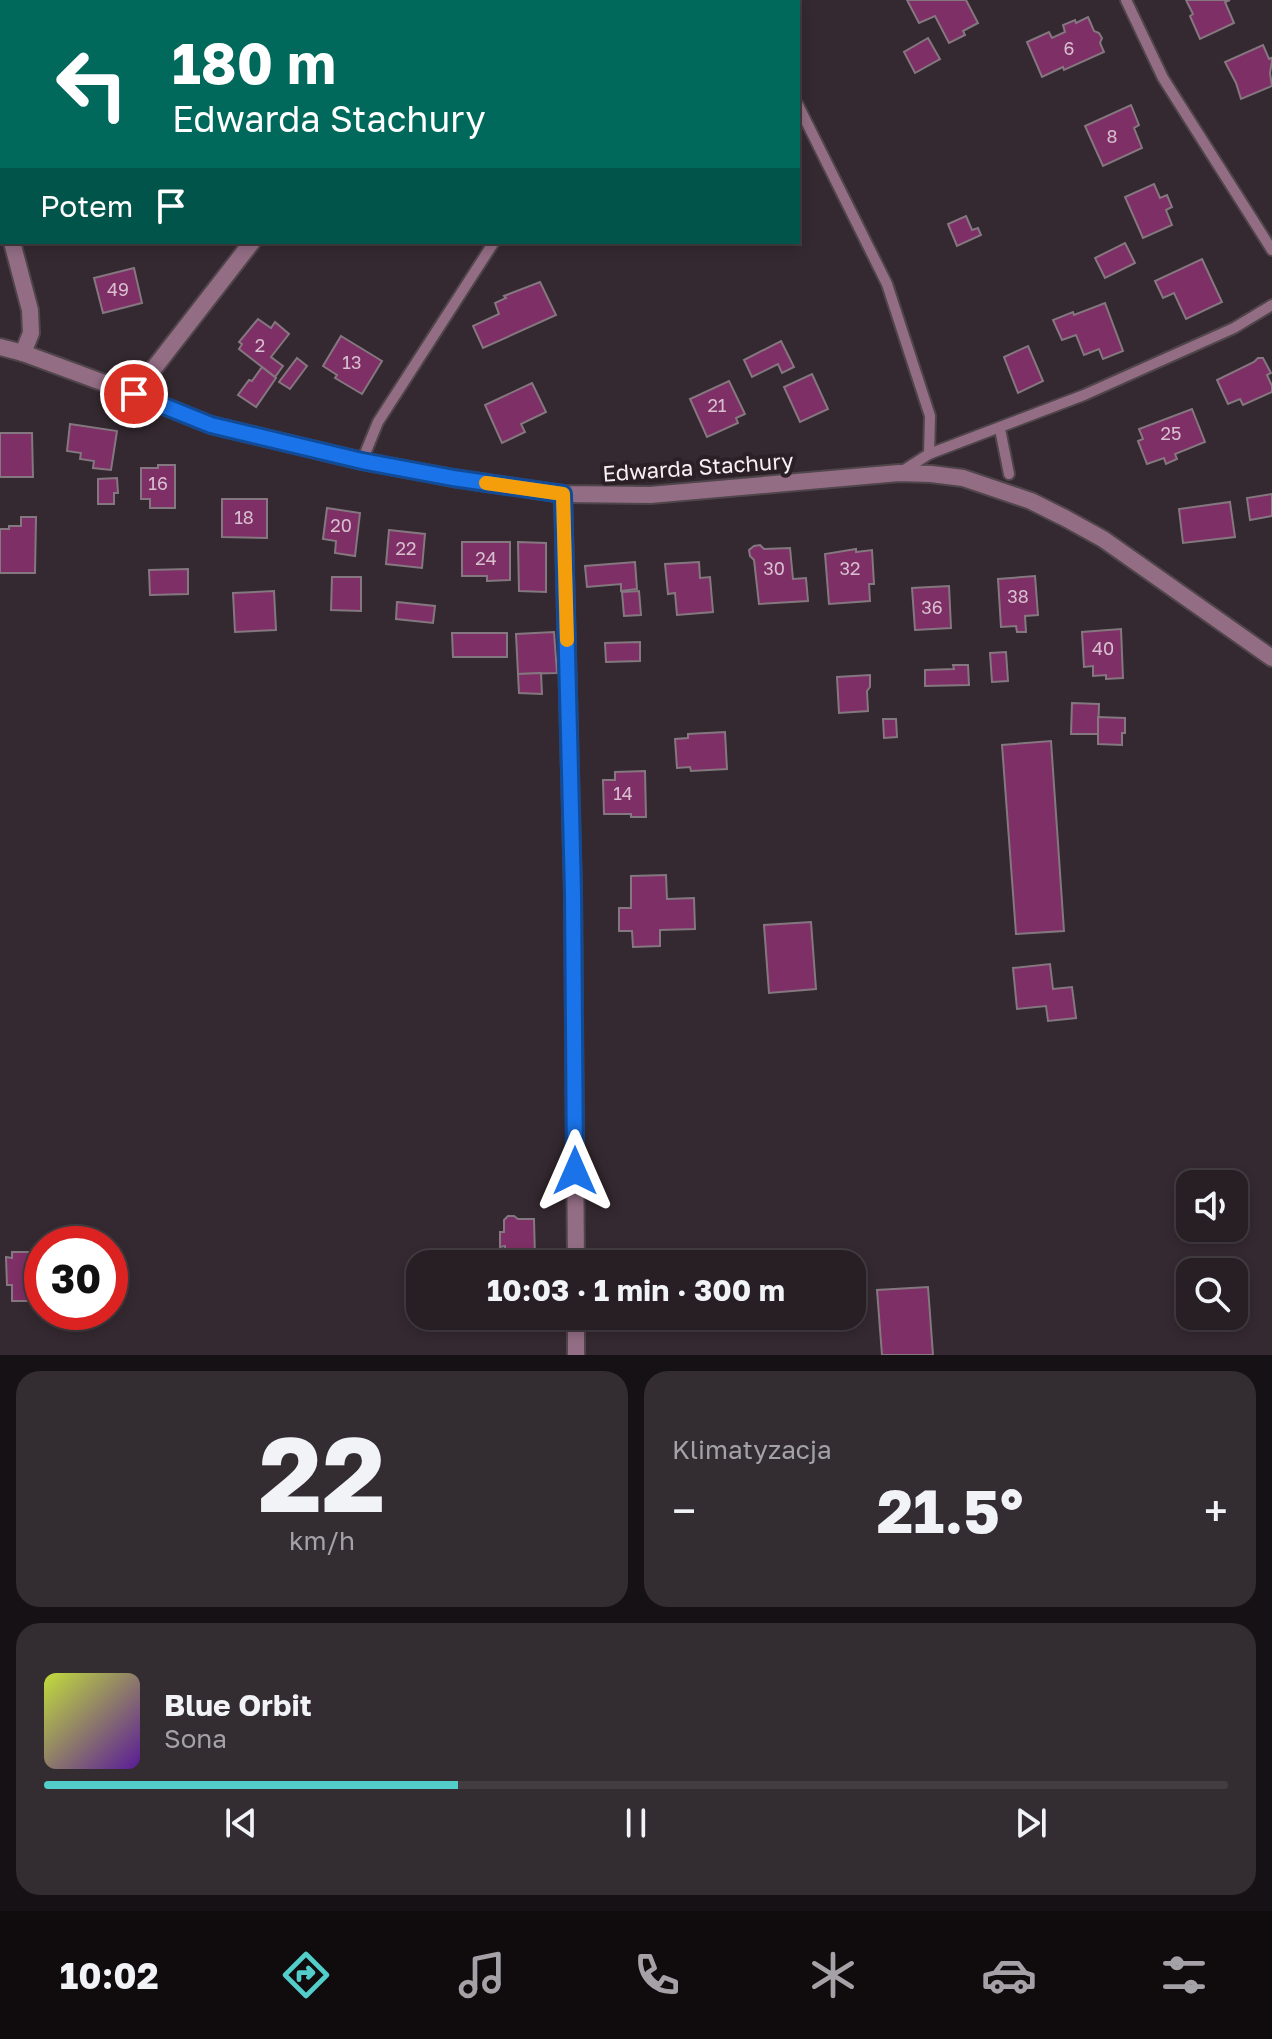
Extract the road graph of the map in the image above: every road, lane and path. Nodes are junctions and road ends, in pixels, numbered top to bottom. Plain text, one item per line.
1 (1126, 0) edge
2 (800, 109) edge
3 (13, 244) edge
4 (250, 244) edge
5 (493, 244) edge
6 (1272, 250) edge
7 (1272, 305) edge
8 (0, 347) edge
9 (23, 353) junction
10 (134, 394) junction
11 (1000, 429) junction
12 (929, 454) junction
13 (362, 461) junction
14 (899, 473) junction
15 (1009, 474) dead end
16 (563, 494) junction
17 (1272, 658) edge
18 (576, 1250) edge
19 (576, 1330) edge
20 (576, 1355) edge

1 - 6 lane
2 - 12 lane
3 - 9 street
4 - 10 street
5 - 13 lane
7 - 11 lane
8 - 9 street, Edwarda Stachury
9 - 10 street, Edwarda Stachury
10 - 13 street, Edwarda Stachury
11 - 12 lane
11 - 15 lane
12 - 14 lane
13 - 16 street, Edwarda Stachury
14 - 16 street, Edwarda Stachury
14 - 17 street, Edwarda Stachury
16 - 18 street
19 - 20 street

